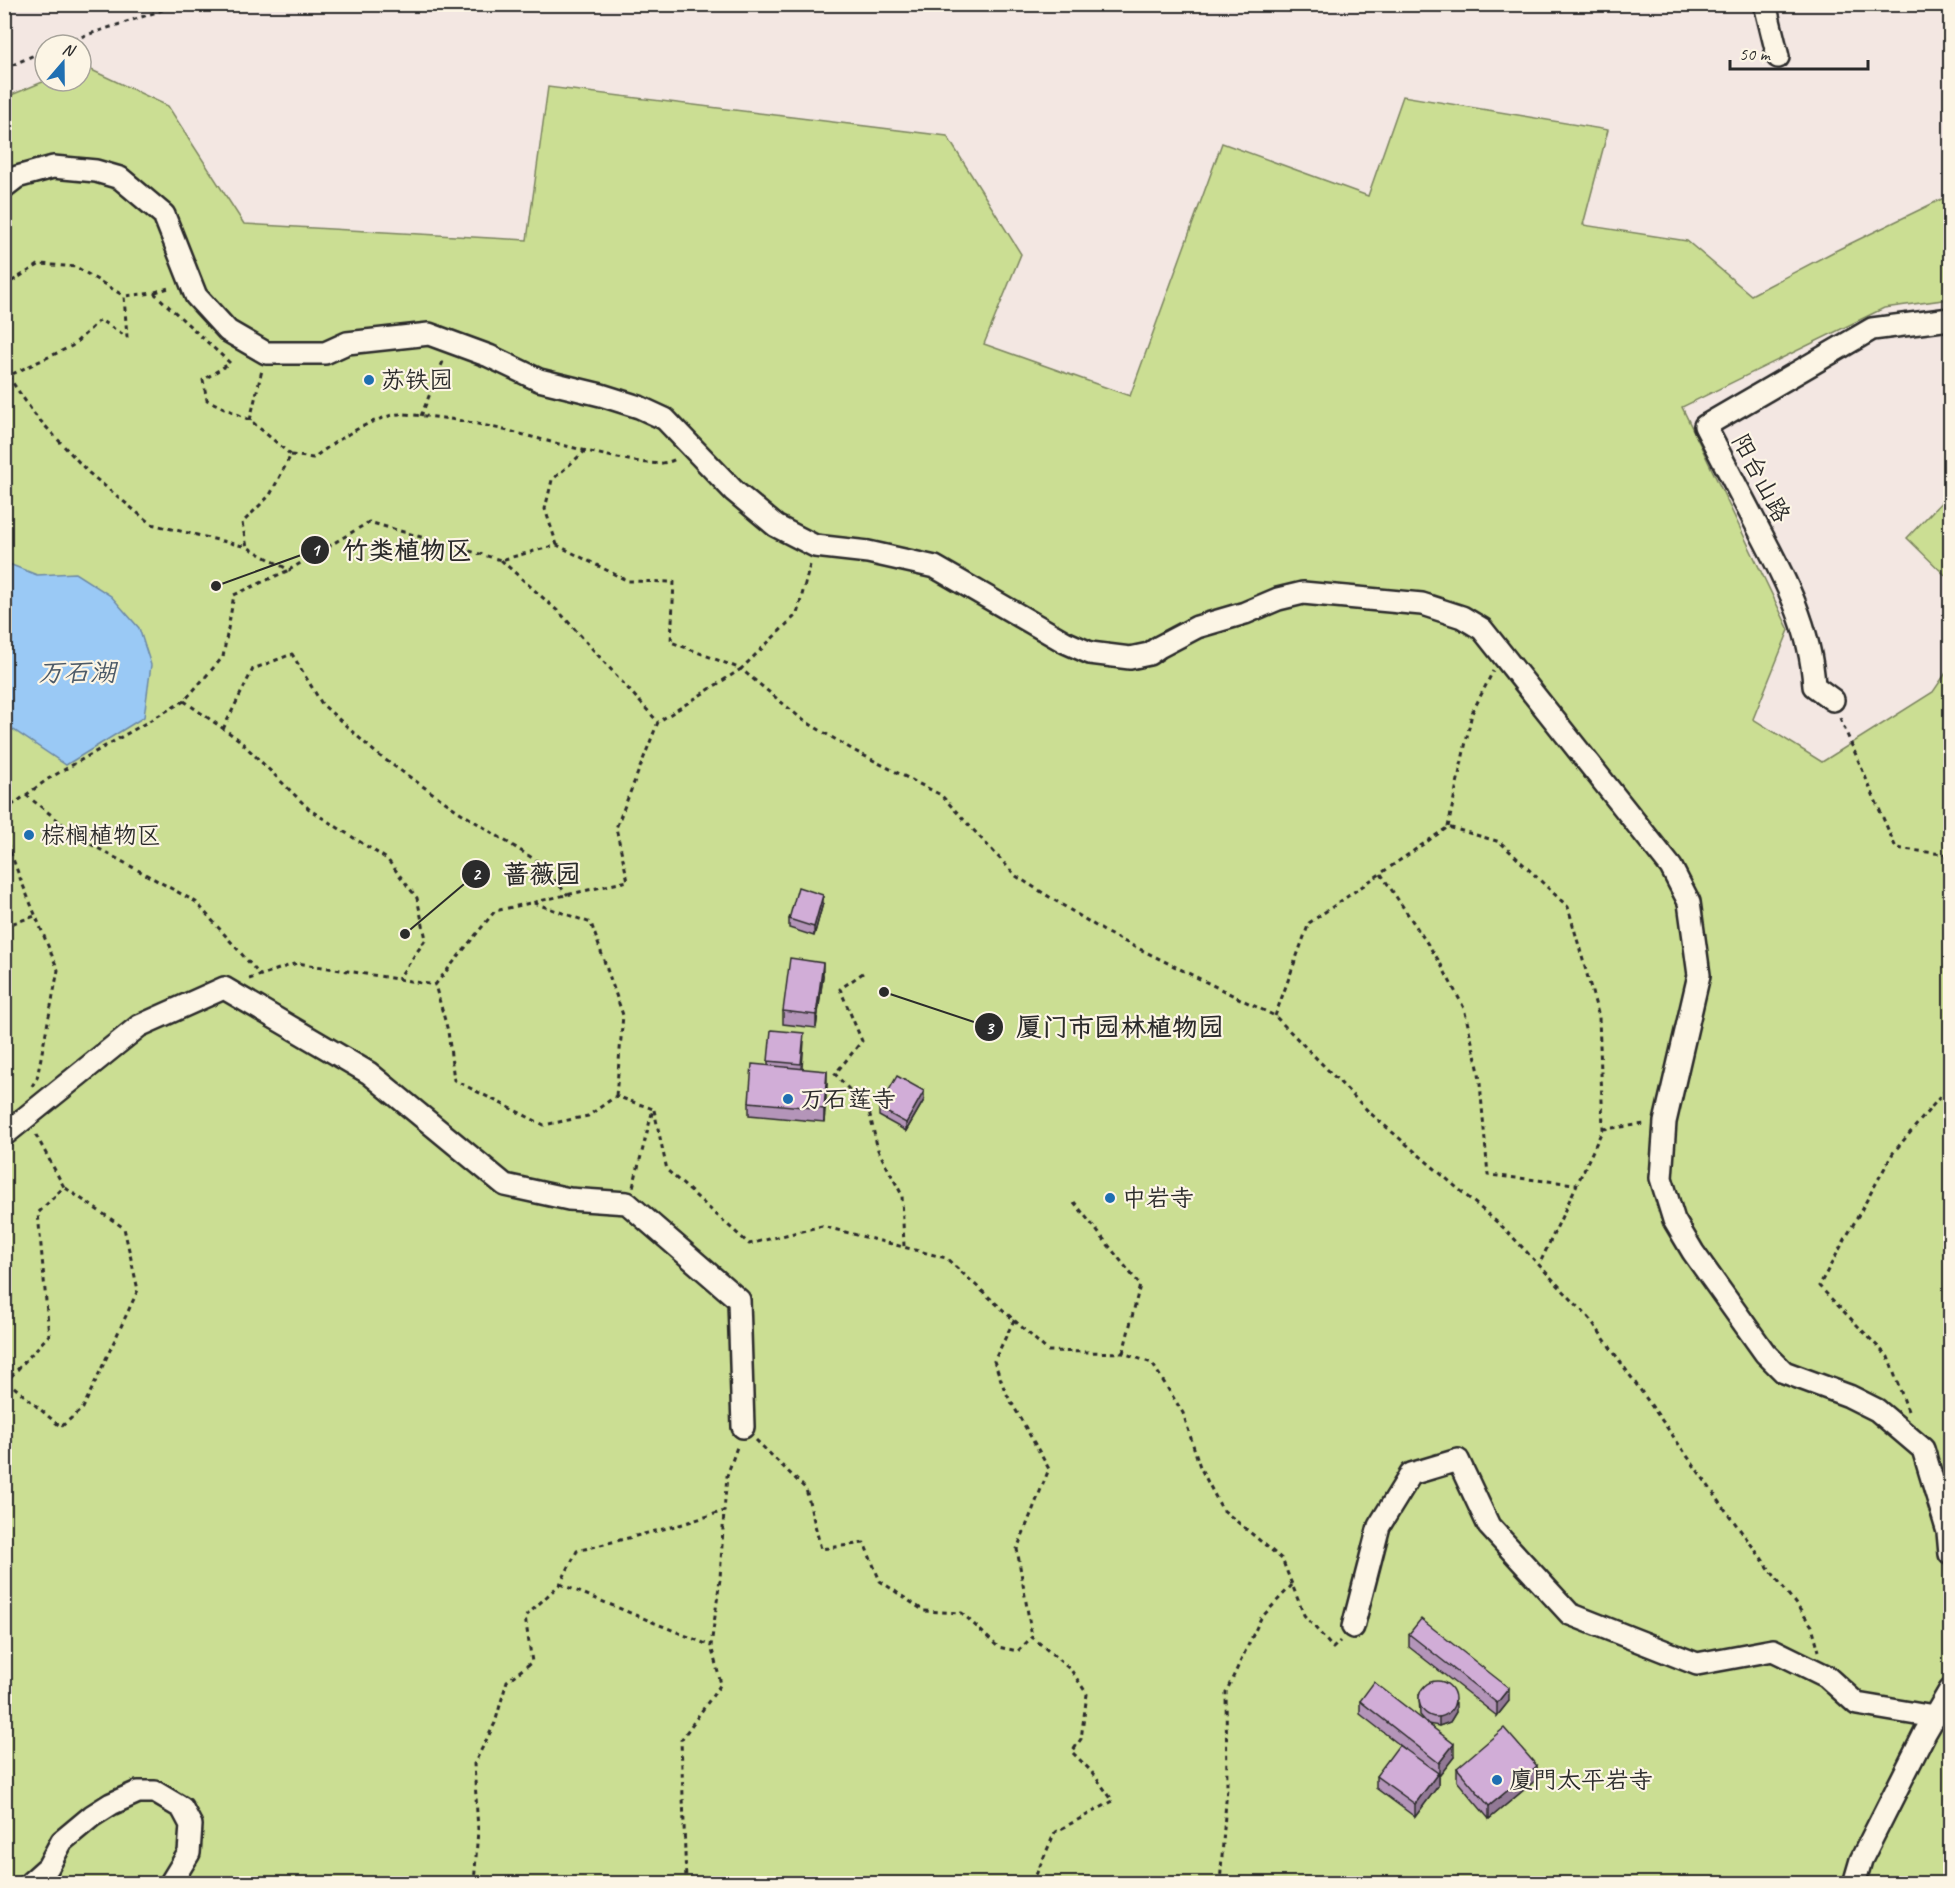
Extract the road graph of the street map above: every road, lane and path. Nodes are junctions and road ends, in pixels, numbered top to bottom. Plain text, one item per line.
1 (181, 4) edge
2 (1765, 4) edge
3 (93, 33) edge
4 (33, 56) edge
5 (1778, 57) dead end
6 (4, 69) edge
7 (4, 187) edge
8 (4, 286) edge
9 (124, 296) junction
10 (1950, 319) edge
11 (451, 340) junction
12 (266, 353) junction
13 (6, 376) edge
14 (421, 416) junction
15 (250, 420) junction
16 (695, 450) junction
17 (585, 451) junction
18 (291, 455) junction
19 (557, 545) junction
20 (815, 546) junction
21 (247, 547) junction
22 (501, 560) junction
23 (289, 570) junction
24 (1502, 653) junction
25 (741, 669) junction
26 (1833, 700) joint
27 (184, 701) junction
28 (658, 722) junction
29 (223, 729) junction
30 (26, 795) junction
31 (4, 811) edge
32 (1448, 827) junction
33 (4, 835) edge
34 (1950, 855) edge
35 (1381, 874) junction
36 (568, 895) junction
37 (533, 903) junction
38 (35, 916) junction
39 (4, 926) edge
40 (863, 973) dead end
41 (260, 975) junction
42 (398, 979) junction
43 (435, 985) junction
44 (224, 988) junction
45 (1275, 1016) junction
46 (1950, 1085) edge
47 (30, 1088) dead end
48 (616, 1096) junction
49 (653, 1109) junction
50 (26, 1117) junction
51 (1665, 1122) junction
52 (1603, 1129) junction
53 (4, 1135) edge
54 (1577, 1184) junction
55 (64, 1187) junction
56 (1074, 1202) dead end
57 (627, 1203) junction
58 (904, 1247) junction
59 (1539, 1265) junction
60 (1014, 1320) junction
61 (1123, 1353) junction
62 (6, 1381) edge
63 (1911, 1418) dead end
64 (743, 1427) junction
65 (724, 1511) junction
66 (1950, 1554) edge
67 (560, 1584) junction
68 (1292, 1585) junction
69 (1353, 1627) joint
70 (1032, 1637) junction
71 (711, 1646) junction
72 (1826, 1676) junction
73 (1950, 1690) edge
74 (1934, 1717) junction
75 (29, 1884) edge
76 (170, 1884) edge
77 (474, 1884) edge
78 (684, 1884) edge
79 (1032, 1884) edge
80 (1220, 1884) edge
81 (1854, 1884) edge

1 - 3 path
2 - 5 street
4 - 6 path
7 - 12 street
8 - 9 path
9 - 13 path
9 - 15 path
10 - 26 street, 阳台山路
11 - 12 street
11 - 14 path
11 - 16 street
12 - 15 path
13 - 21 path
14 - 17 path
14 - 18 path
15 - 18 path
16 - 17 path
16 - 20 street
17 - 19 path
18 - 21 path
19 - 22 path
19 - 25 path
20 - 24 street
20 - 25 path
21 - 23 path
22 - 23 path
22 - 28 path
23 - 27 path
24 - 32 path
24 - 51 street
25 - 28 path
25 - 45 path
26 - 34 path
27 - 29 path
27 - 30 path
28 - 36 path
29 - 36 path
29 - 42 path
30 - 31 path
30 - 41 path
32 - 35 path
32 - 52 path
33 - 38 path
35 - 45 path
35 - 54 path
36 - 37 path
37 - 43 path
37 - 48 path
38 - 39 path
38 - 47 path
40 - 58 path
41 - 42 path
41 - 44 path
42 - 43 path
43 - 48 path
44 - 50 street
44 - 57 street
45 - 59 path
46 - 63 path
48 - 49 path
49 - 57 path
49 - 58 path
50 - 53 street
50 - 55 path
51 - 52 path
51 - 66 street
52 - 54 path
54 - 59 path
55 - 62 path
55 - 62 path
56 - 61 path
57 - 64 street
58 - 60 path
59 - 72 path
60 - 61 path
60 - 70 path
61 - 68 path
64 - 65 path
64 - 70 path
65 - 67 path
65 - 71 path
67 - 71 path
67 - 77 path
68 - 69 path
68 - 80 path
69 - 72 street
70 - 79 path
71 - 78 path
72 - 74 street
73 - 74 street
74 - 81 street
75 - 76 street

